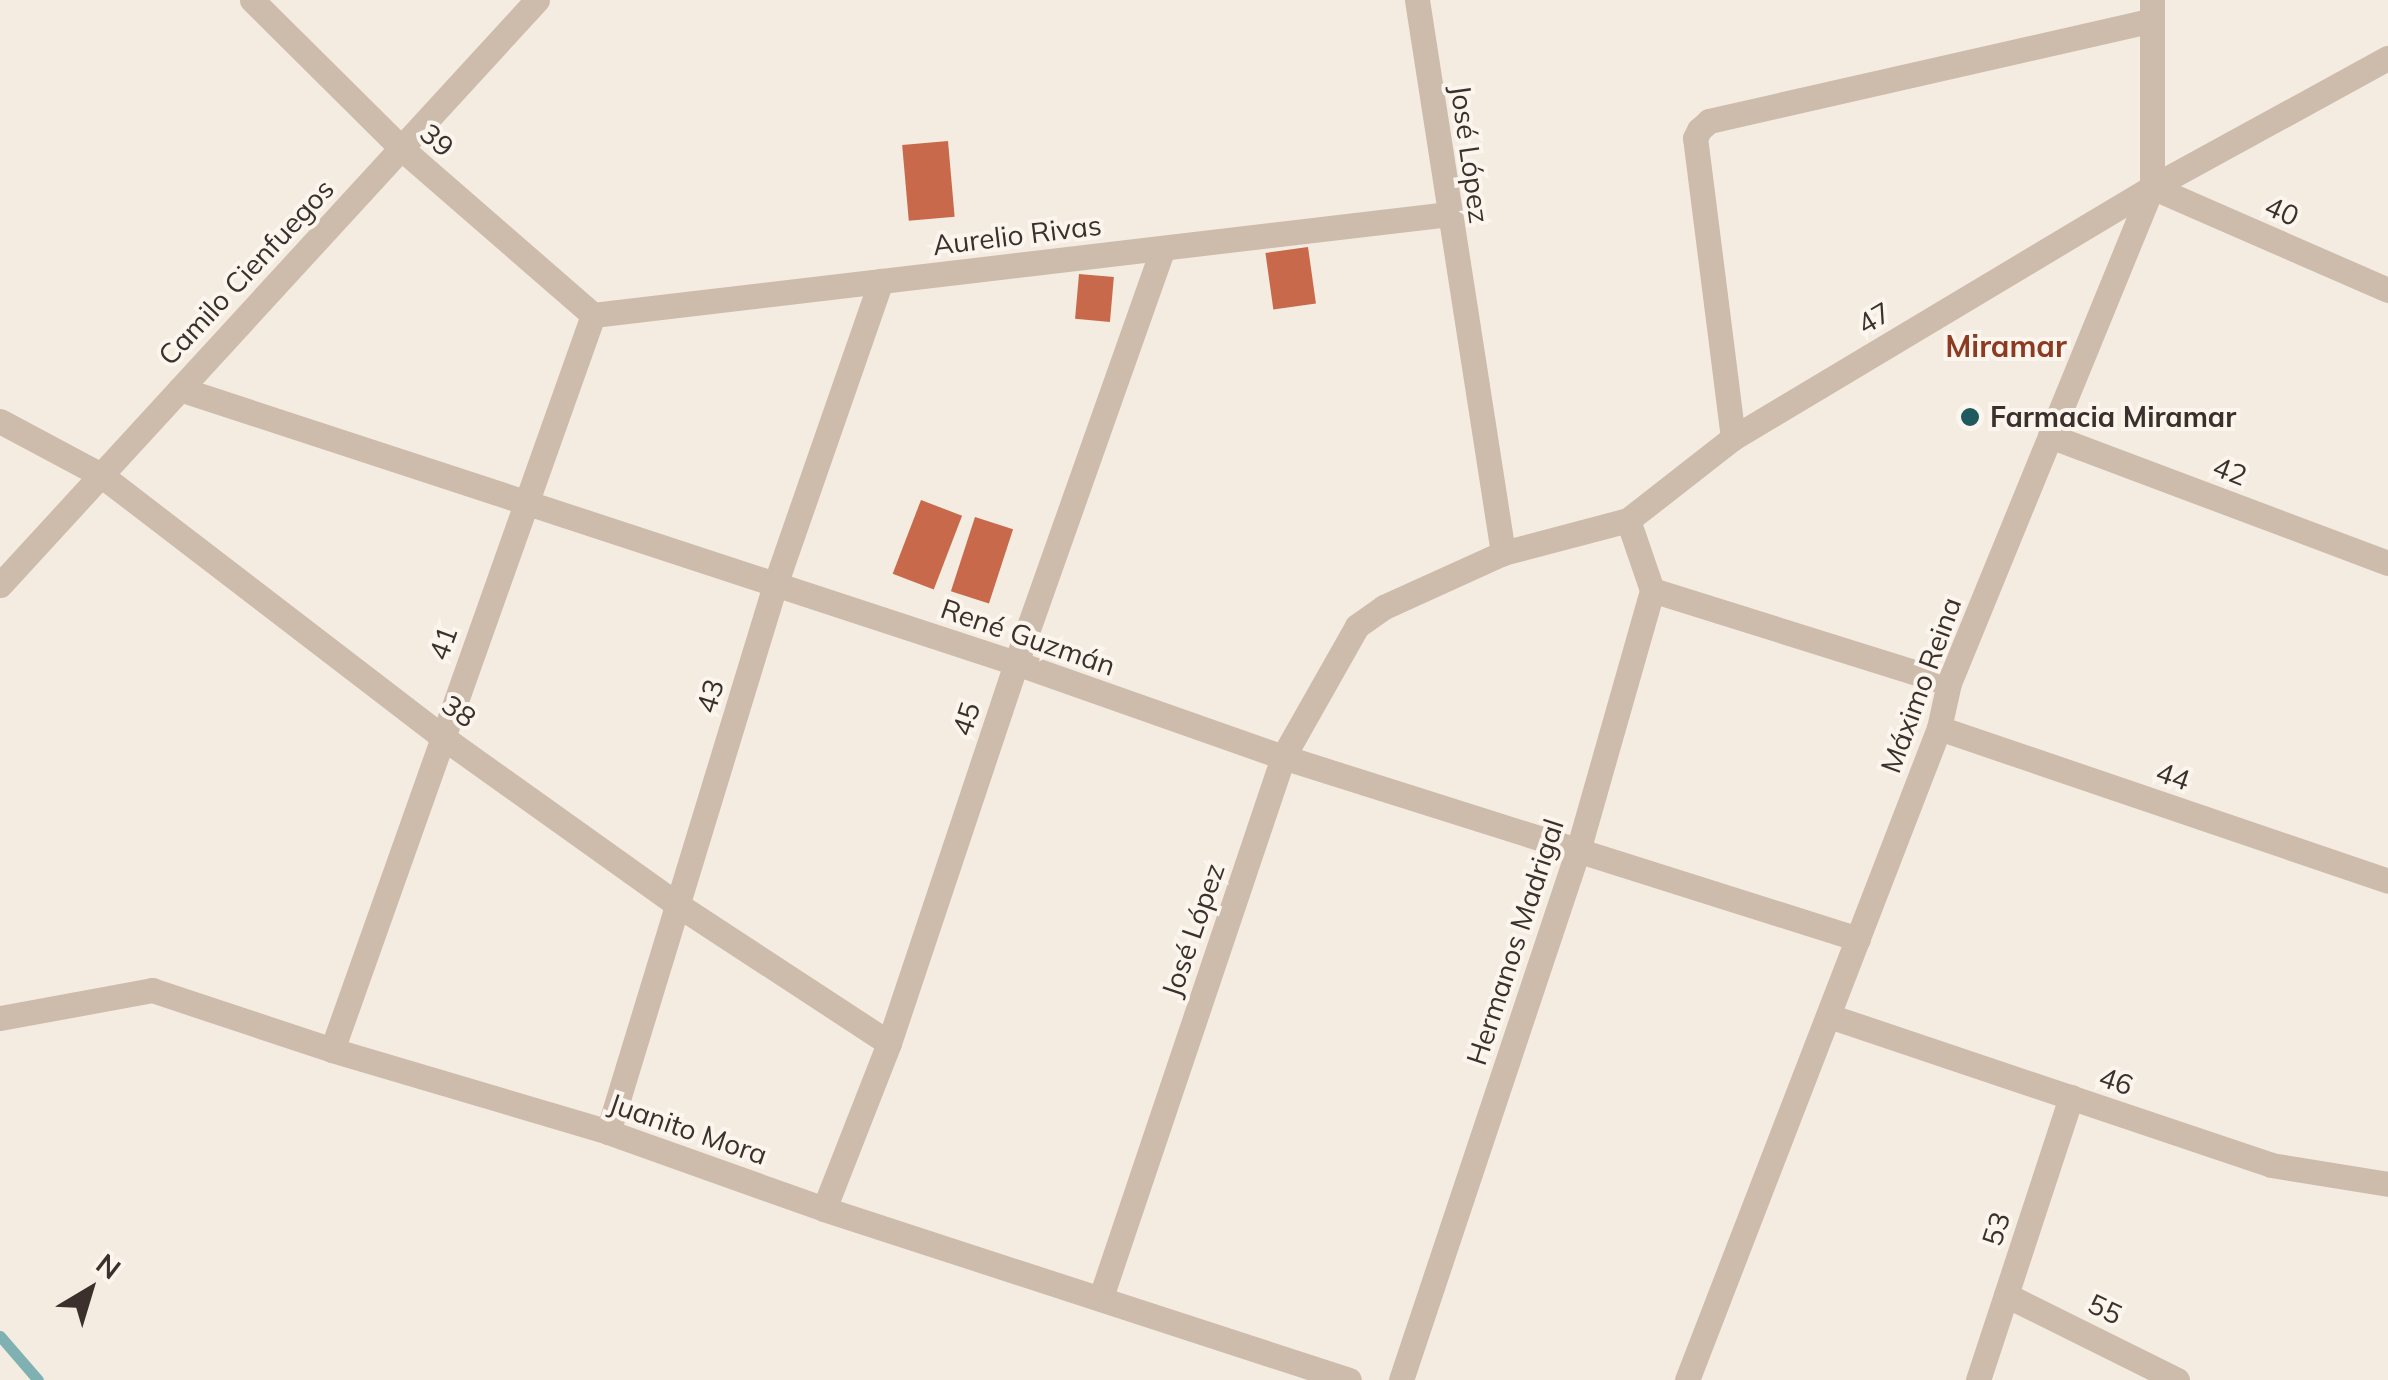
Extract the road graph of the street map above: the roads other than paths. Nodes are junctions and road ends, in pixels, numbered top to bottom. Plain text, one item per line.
1 (252, 0) edge
2 (537, 0) edge
3 (1417, 0) edge
4 (2152, 10) edge
5 (2388, 58) edge
6 (401, 148) junction
7 (2152, 187) junction
8 (1448, 214) junction
9 (1164, 248) junction
10 (881, 281) junction
11 (2388, 290) edge
12 (592, 315) junction
13 (180, 390) junction
14 (0, 421) edge
15 (2050, 436) junction
16 (1733, 438) junction
17 (101, 476) junction
18 (526, 504) junction
19 (1628, 520) junction
20 (1503, 553) junction
21 (2388, 563) edge
22 (0, 585) edge
23 (775, 585) junction
24 (1652, 590) junction
25 (1384, 607) joint
26 (1016, 663) junction
27 (1949, 684) junction
28 (1939, 728) junction
29 (441, 736) junction
30 (1283, 757) junction
31 (1579, 848) junction
32 (2388, 881) edge
33 (678, 905) junction
34 (1858, 939) junction
35 (1829, 1016) junction
36 (0, 1018) edge
37 (888, 1043) junction
38 (332, 1050) junction
39 (2071, 1097) junction
40 (608, 1132) junction
41 (2388, 1184) edge
42 (824, 1208) junction
43 (2006, 1295) junction
44 (1101, 1297) junction
45 (1349, 1380) edge
46 (1401, 1380) edge
47 (1687, 1380) edge
48 (1978, 1380) edge
49 (2177, 1380) edge

1 - 6 street, 39
2 - 6 street, Camilo Cienfuegos
3 - 8 street, José López
4 - 7 street, Máximo Reina
4 - 16 street
5 - 7 street, 47
6 - 12 street, 39
6 - 13 street, Camilo Cienfuegos
7 - 11 street, 40
7 - 15 street, Máximo Reina
7 - 16 street, 47
8 - 9 street, Aurelio Rivas
8 - 20 street, José López
9 - 10 street, Aurelio Rivas
9 - 26 street, 45
10 - 12 street, Aurelio Rivas
10 - 23 street, 43
12 - 18 street, 41
13 - 17 street, Camilo Cienfuegos
13 - 18 street, René Guzmán
14 - 17 street, 38
15 - 21 street, 42
15 - 27 street, Máximo Reina
16 - 19 street, 47
17 - 22 street, Camilo Cienfuegos
17 - 29 street, 38
18 - 23 street, René Guzmán
18 - 29 street, 41
19 - 20 street, 47
19 - 24 street
20 - 25 street, 47
23 - 26 street, René Guzmán
23 - 33 street, 43
24 - 27 street
24 - 31 street, Hermanos Madrigal
25 - 30 street, José López
26 - 30 street, René Guzmán
26 - 37 street, 45
27 - 28 street, Máximo Reina
28 - 32 street, 44
28 - 34 street, Máximo Reina
29 - 33 street, 38
29 - 38 street, 41
30 - 31 street, René Guzmán
30 - 44 street, José López
31 - 34 street, René Guzmán
31 - 46 street, Hermanos Madrigal
33 - 37 street, 38
33 - 40 street, 43
34 - 35 street, Máximo Reina
35 - 39 street, 46
35 - 47 street, Máximo Reina
36 - 38 street, Juanito Mora
37 - 42 street, 45
38 - 40 street, Juanito Mora
39 - 41 street, 46
39 - 43 street, 53
40 - 42 street, Juanito Mora
42 - 44 street, Juanito Mora
43 - 48 street, 53
43 - 49 street, 55
44 - 45 street, Juanito Mora

